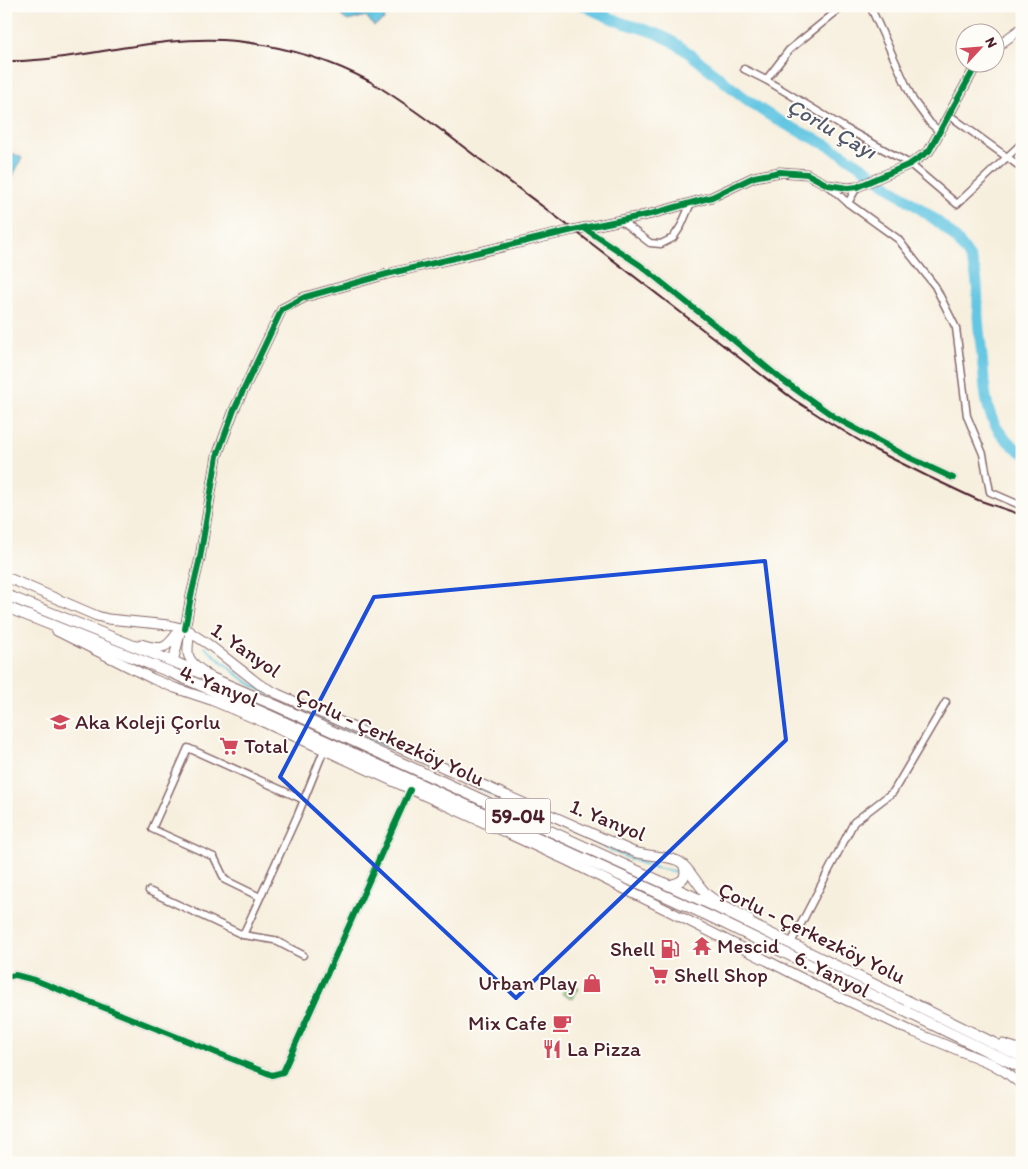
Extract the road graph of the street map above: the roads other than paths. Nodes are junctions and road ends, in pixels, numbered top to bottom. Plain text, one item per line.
1 (843, 6) edge
2 (870, 6) edge
3 (1022, 28) edge
4 (1006, 40) edge
5 (744, 69) dead end
6 (973, 72) edge
7 (766, 80) junction
8 (949, 115) junction
9 (940, 132) junction
10 (1022, 143) edge
11 (1006, 157) junction
12 (910, 164) junction
13 (1022, 168) edge
14 (828, 185) junction
15 (857, 187) junction
16 (691, 202) junction
17 (848, 203) junction
18 (620, 220) junction
19 (584, 228) junction
20 (953, 478) dead end
21 (1022, 506) edge
22 (6, 577) edge
23 (6, 595) edge
24 (6, 607) edge
25 (45, 623) junction
26 (185, 630) junction
27 (118, 640) junction
28 (174, 666) junction
29 (152, 679) junction
30 (187, 680) junction
31 (214, 680) junction
32 (211, 700) junction
33 (946, 702) dead end
34 (324, 750) junction
35 (410, 790) junction
36 (304, 800) junction
37 (581, 857) junction
38 (681, 862) junction
39 (668, 885) junction
40 (149, 891) dead end
41 (628, 891) junction
42 (260, 897) junction
43 (762, 930) junction
44 (243, 935) junction
45 (791, 944) junction
46 (303, 955) dead end
47 (6, 977) edge
48 (979, 1036) junction
49 (1022, 1050) edge
50 (1022, 1057) edge
51 (1022, 1068) edge
52 (1022, 1085) edge

1 - 7 street
2 - 9 street
3 - 4 main road
5 - 7 street
6 - 8 main road
7 - 12 street
8 - 9 main road
8 - 11 street
9 - 12 main road
10 - 11 street
11 - 12 street
11 - 13 street
12 - 15 main road
14 - 15 main road
14 - 16 main road
14 - 17 street
15 - 17 street
16 - 18 main road
16 - 18 street
17 - 21 street
18 - 19 main road
19 - 20 street
19 - 26 main road
22 - 26 main road, 1. Yanyol
23 - 27 main road, Çorlu - Çerkezköy Yolu / 59-04
24 - 25 main road, Çorlu - Çerkezköy Yolu / 59-04
25 - 28 main road, Çorlu - Çerkezköy Yolu / 59-04
25 - 29 main road, 4. Yanyol
26 - 27 main road
26 - 28 main road
26 - 31 main road
26 - 38 main road, 1. Yanyol
27 - 28 main road, Çorlu - Çerkezköy Yolu / 59-04
28 - 29 main road
28 - 30 main road, Çorlu - Çerkezköy Yolu / 59-04
28 - 31 main road, Çorlu - Çerkezköy Yolu / 59-04
29 - 32 main road, 4. Yanyol
30 - 32 main road
30 - 37 main road, Çorlu - Çerkezköy Yolu / 59-04
31 - 39 main road, Çorlu - Çerkezköy Yolu / 59-04
32 - 34 main road, 4. Yanyol
33 - 45 street
34 - 35 main road, 4. Yanyol
34 - 36 street
35 - 41 main road, 4. Yanyol
35 - 47 street
36 - 42 street
36 - 42 street
37 - 41 main road
37 - 51 main road, Çorlu - Çerkezköy Yolu / 59-04
38 - 39 main road
38 - 43 main road
39 - 43 main road, Çorlu - Çerkezköy Yolu / 59-04
40 - 44 street
41 - 52 main road, 6. Yanyol
42 - 44 street
43 - 45 main road, Çorlu - Çerkezköy Yolu / 59-04
44 - 46 street
45 - 48 main road, Çorlu - Çerkezköy Yolu / 59-04
48 - 49 main road
48 - 50 main road, Çorlu - Çerkezköy Yolu / 59-04

